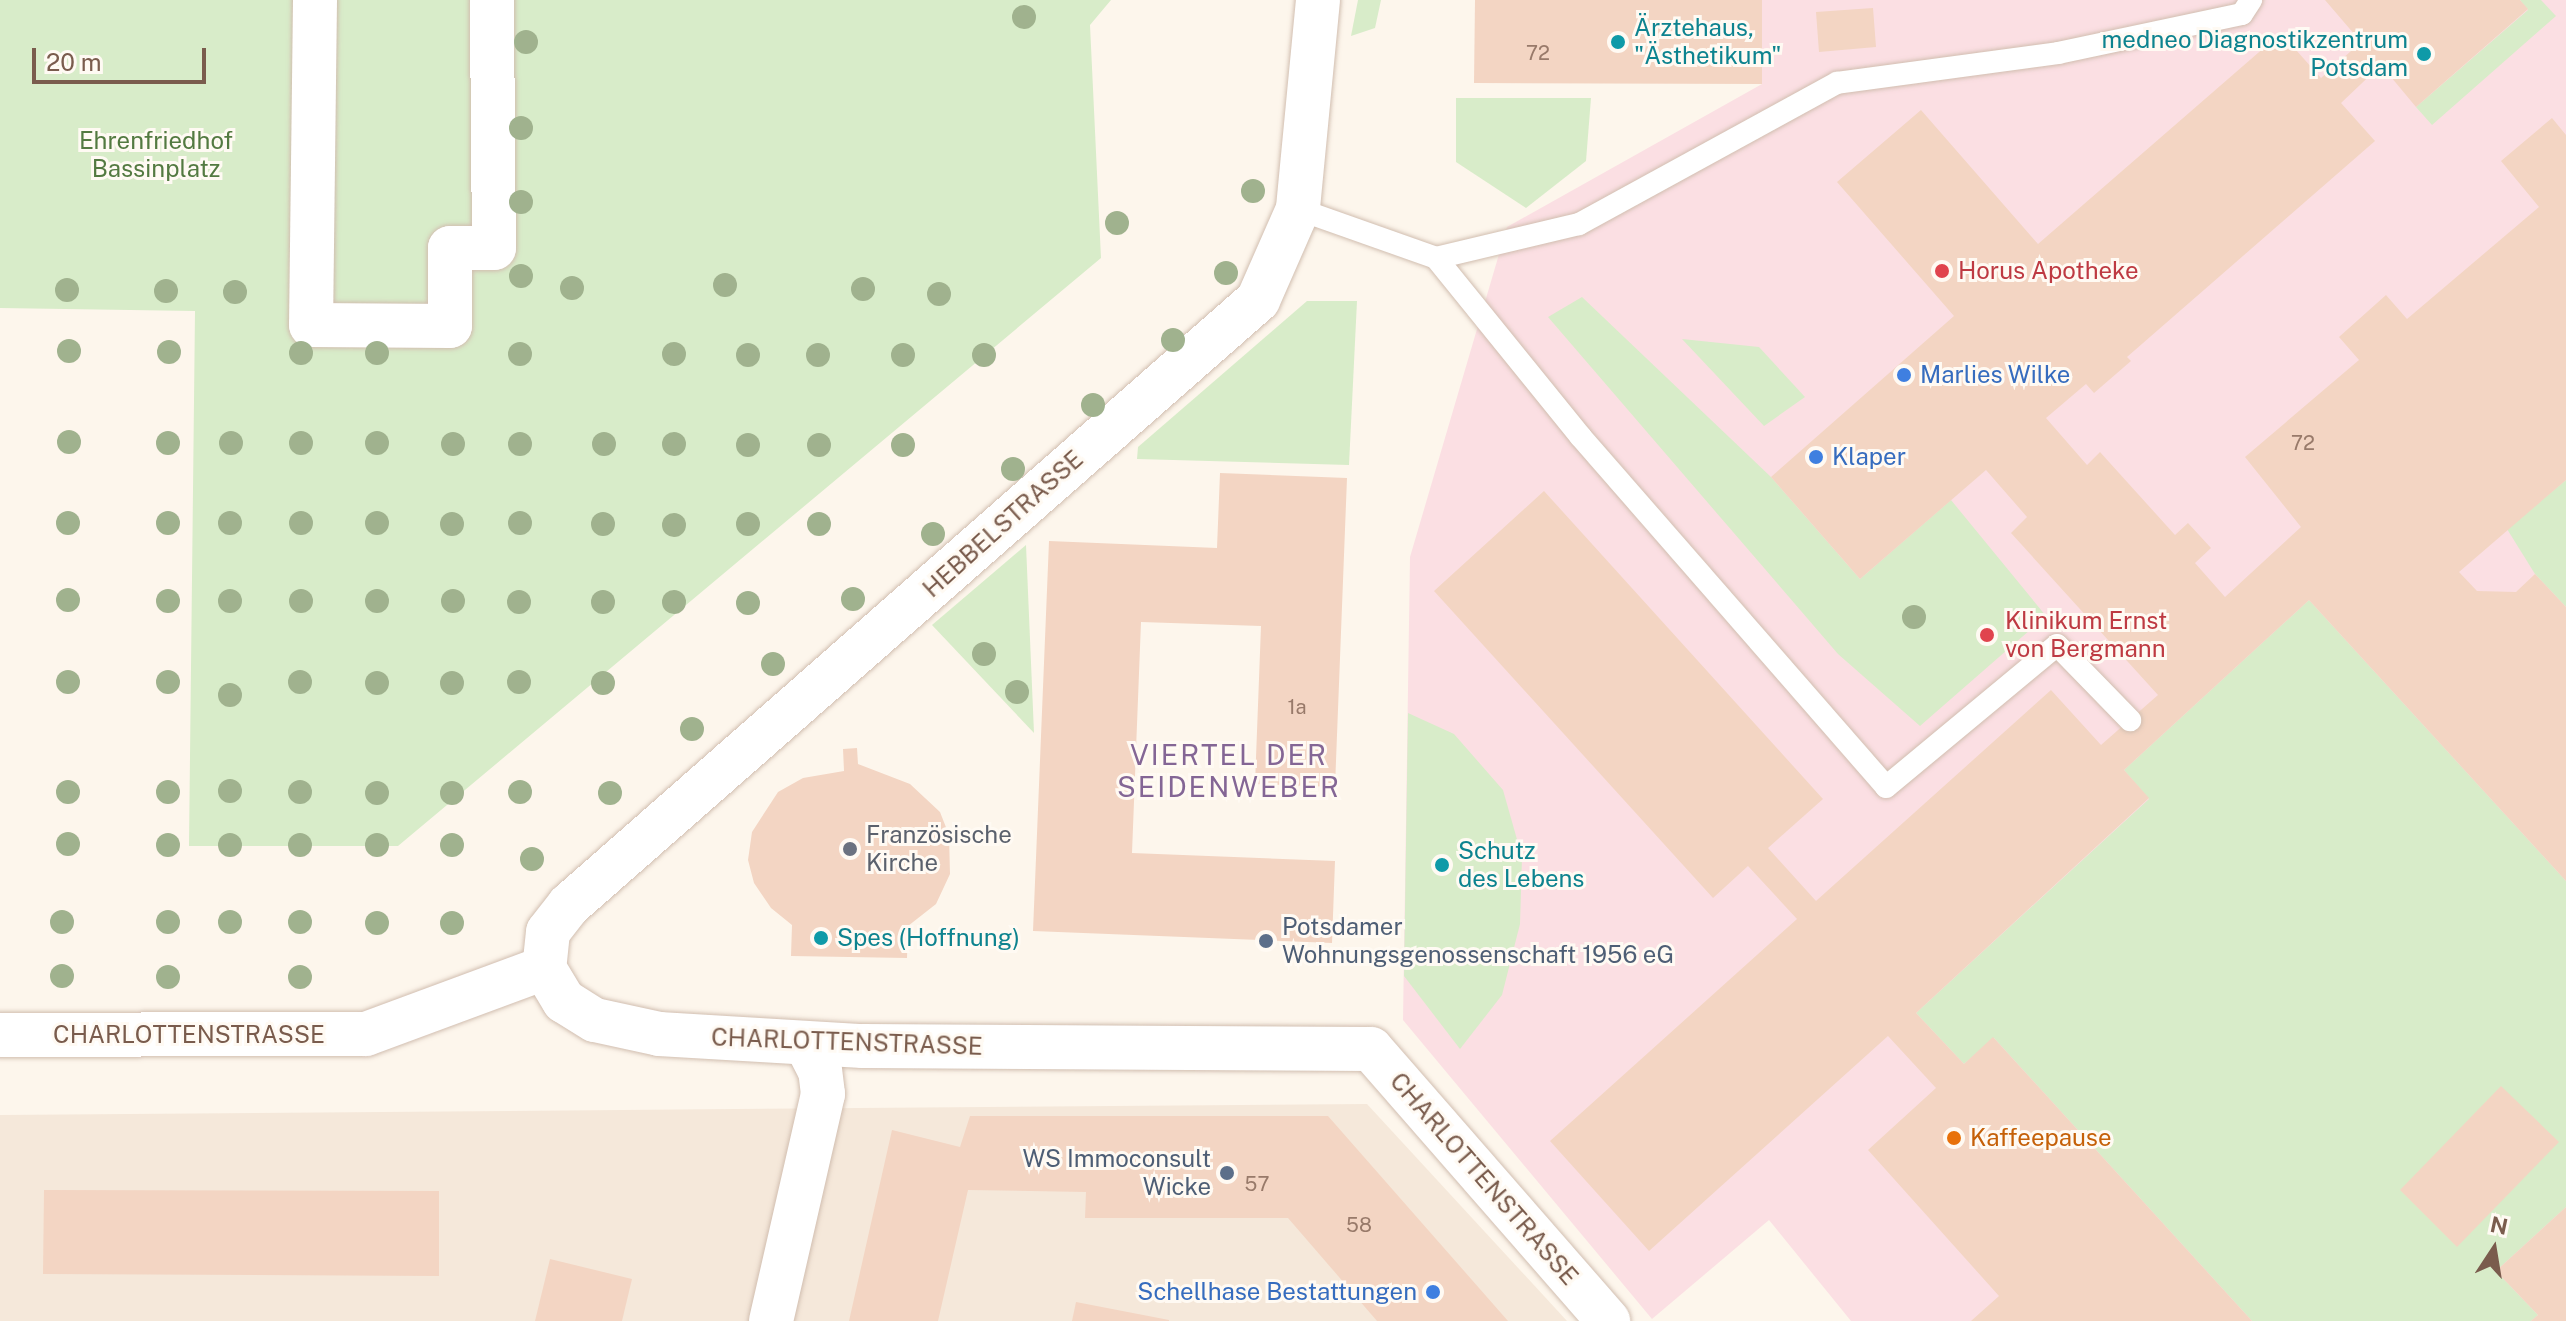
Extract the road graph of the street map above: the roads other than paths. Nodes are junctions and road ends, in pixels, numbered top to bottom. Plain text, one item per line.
1 (315, 0) edge
2 (492, 0) edge
3 (1318, 0) edge
4 (2251, 0) edge
5 (1298, 209) junction
6 (1436, 258) junction
7 (2130, 720) dead end
8 (544, 968) junction
9 (0, 1035) edge
10 (807, 1045) junction
11 (771, 1321) edge
12 (1608, 1321) edge

1 - 2 street
3 - 5 street, HEBBELSTRASSE
4 - 6 lane
5 - 6 lane
5 - 8 street, HEBBELSTRASSE
6 - 7 lane
8 - 9 street, CHARLOTTENSTRASSE
8 - 10 street, CHARLOTTENSTRASSE
10 - 11 street
10 - 12 street, CHARLOTTENSTRASSE

